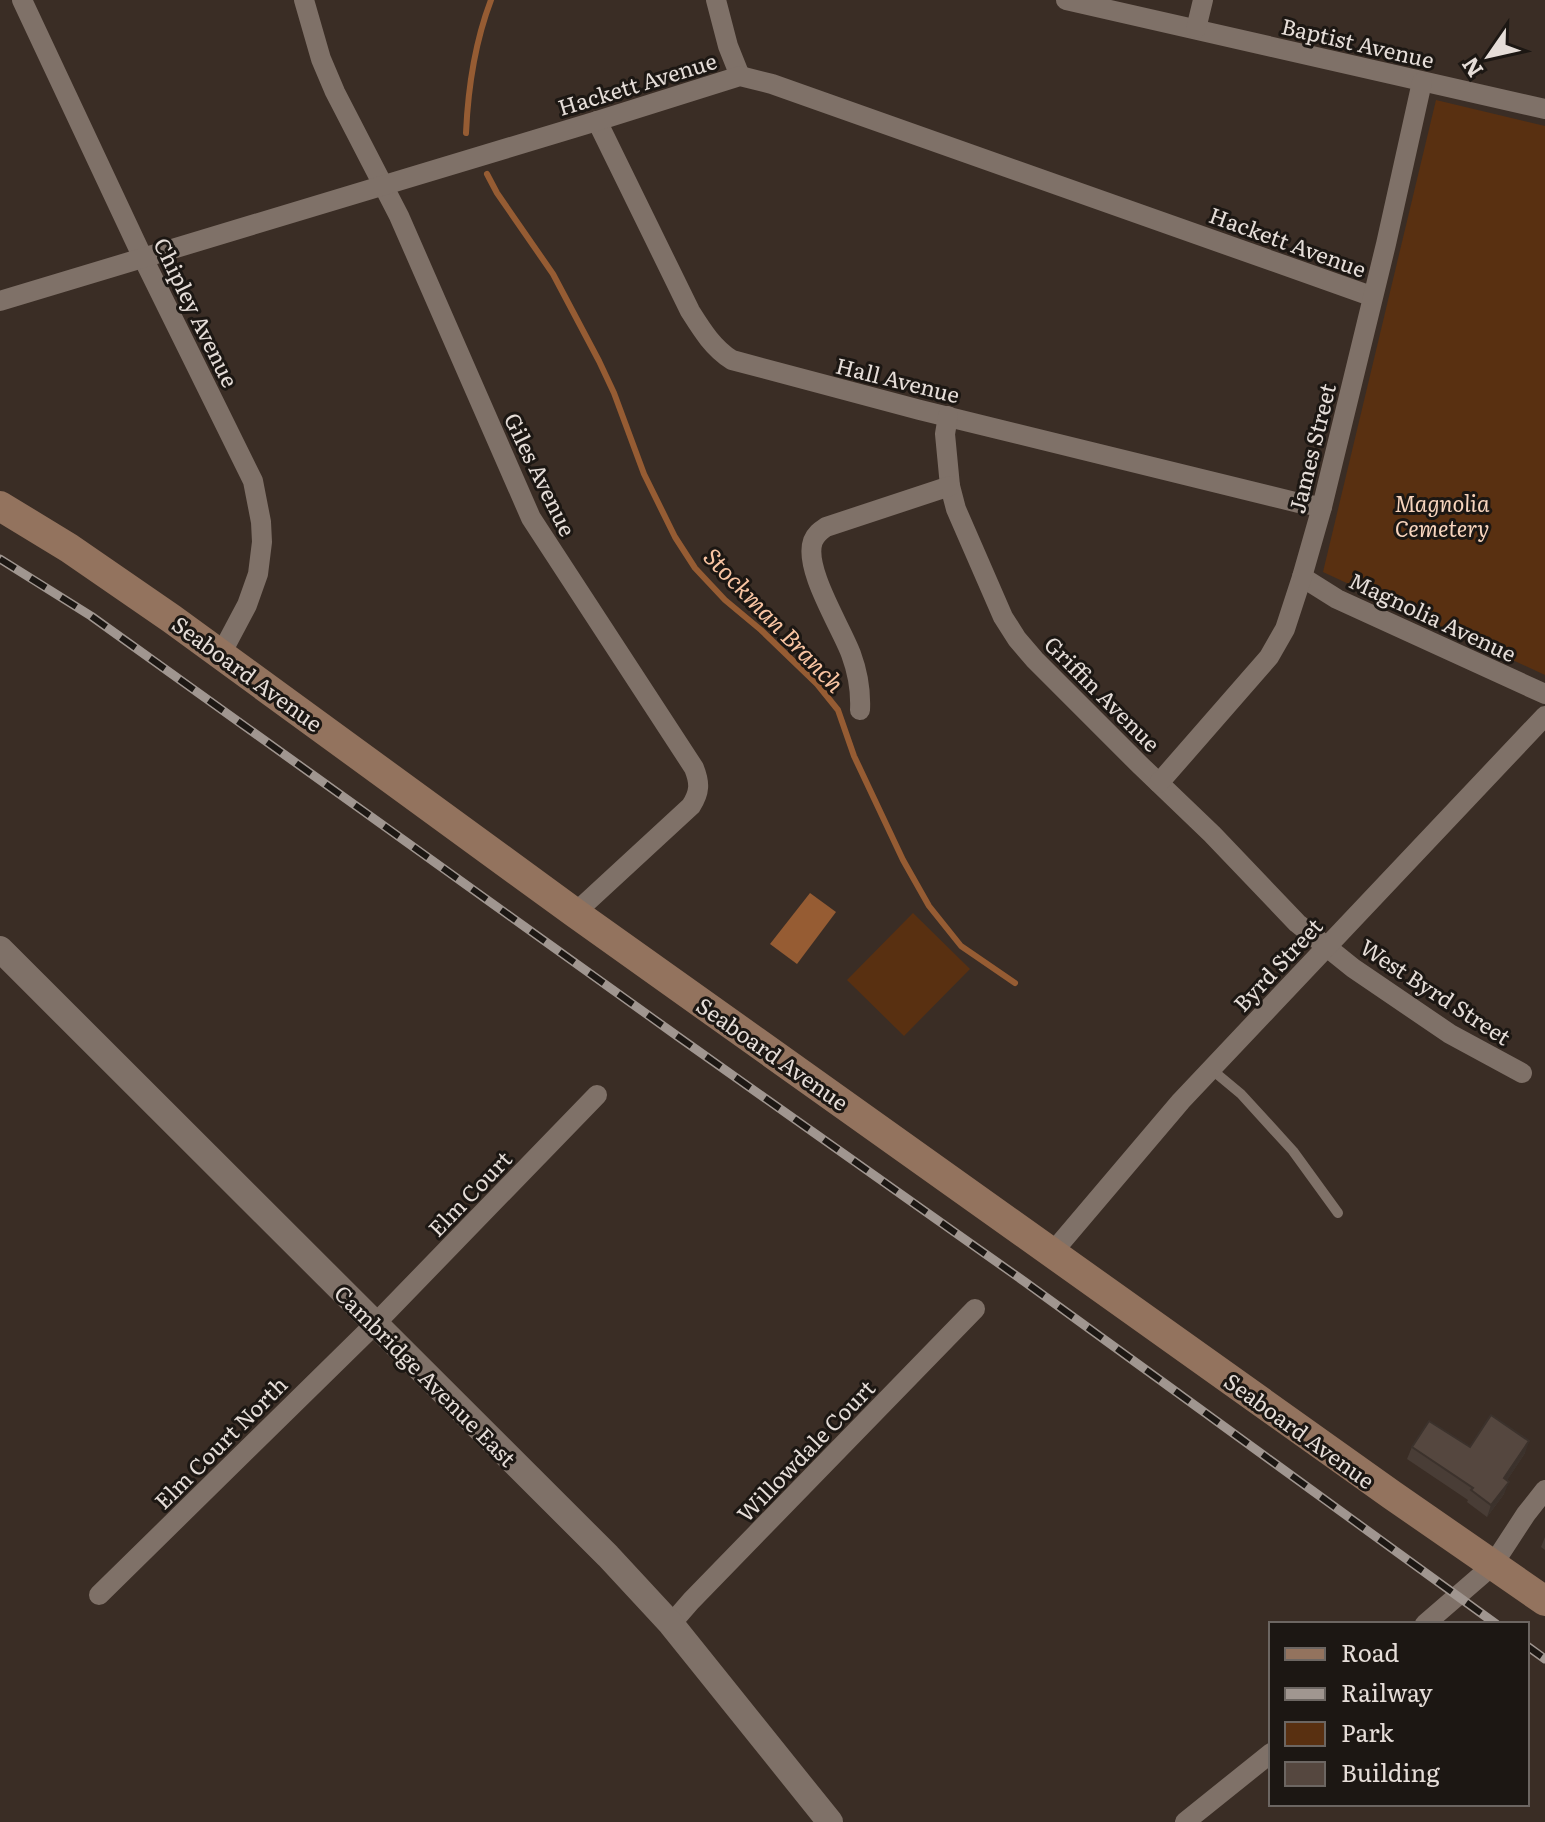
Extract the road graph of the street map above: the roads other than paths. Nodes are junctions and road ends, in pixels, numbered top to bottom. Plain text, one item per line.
1 (22, 0) edge
2 (304, 0) edge
3 (716, 0) edge
4 (1066, 0) edge
5 (1203, 0) edge
6 (1196, 29) junction
7 (740, 76) junction
8 (1422, 82) junction
9 (1545, 109) edge
10 (597, 121) junction
11 (384, 184) junction
12 (143, 258) junction
13 (1371, 296) junction
14 (0, 301) edge
15 (948, 416) junction
16 (950, 486) junction
17 (0, 506) edge
18 (1322, 507) junction
19 (1302, 577) junction
20 (221, 654) junction
21 (1545, 694) edge
22 (860, 710) dead end
23 (1545, 716) edge
24 (1159, 783) junction
25 (575, 913) junction
26 (1326, 946) junction
27 (0, 949) edge
28 (1211, 1069) junction
29 (1522, 1073) dead end
30 (597, 1095) dead end
31 (1338, 1213) dead end
32 (1052, 1253) junction
33 (975, 1309) dead end
34 (375, 1324) junction
35 (1545, 1490) edge
36 (1492, 1566) junction
37 (99, 1595) dead end
38 (1545, 1601) edge
39 (1427, 1622) edge
40 (671, 1624) junction
41 (1269, 1755) edge
42 (830, 1822) edge
43 (1185, 1822) edge

1 - 12 street, Chipley Avenue
2 - 11 street, Giles Avenue
3 - 7 street
4 - 6 street, Baptist Avenue
5 - 6 street
6 - 8 street, Baptist Avenue
7 - 10 street, Hackett Avenue
7 - 13 street, Hackett Avenue
8 - 9 street, Baptist Avenue
8 - 13 street, James Street
10 - 11 street, Hackett Avenue
10 - 15 street, Hall Avenue
11 - 12 street, Hackett Avenue
11 - 25 street, Giles Avenue
12 - 14 street, Hackett Avenue
12 - 20 street, Chipley Avenue
13 - 18 street, James Street
15 - 16 street, Griffin Avenue
15 - 18 street, Hall Avenue
16 - 22 street
16 - 24 street, Griffin Avenue
17 - 20 main road, Seaboard Avenue
18 - 19 street, James Street
19 - 21 street, Magnolia Avenue
19 - 24 street, James Street
20 - 25 main road, Seaboard Avenue
23 - 26 street, Byrd Street
24 - 26 street, Griffin Avenue
25 - 32 main road, Seaboard Avenue
26 - 28 street, Byrd Street
26 - 29 street, West Byrd Street
27 - 34 street, Cambridge Avenue East
28 - 31 lane
28 - 32 street, Byrd Street
30 - 34 street, Elm Court
32 - 36 main road, Seaboard Avenue
33 - 40 street, Willowdale Court
34 - 37 street, Elm Court North
34 - 40 street, Cambridge Avenue East
35 - 36 street
36 - 38 main road, Seaboard Avenue
36 - 39 street
40 - 42 street, Cambridge Avenue East
41 - 43 street

